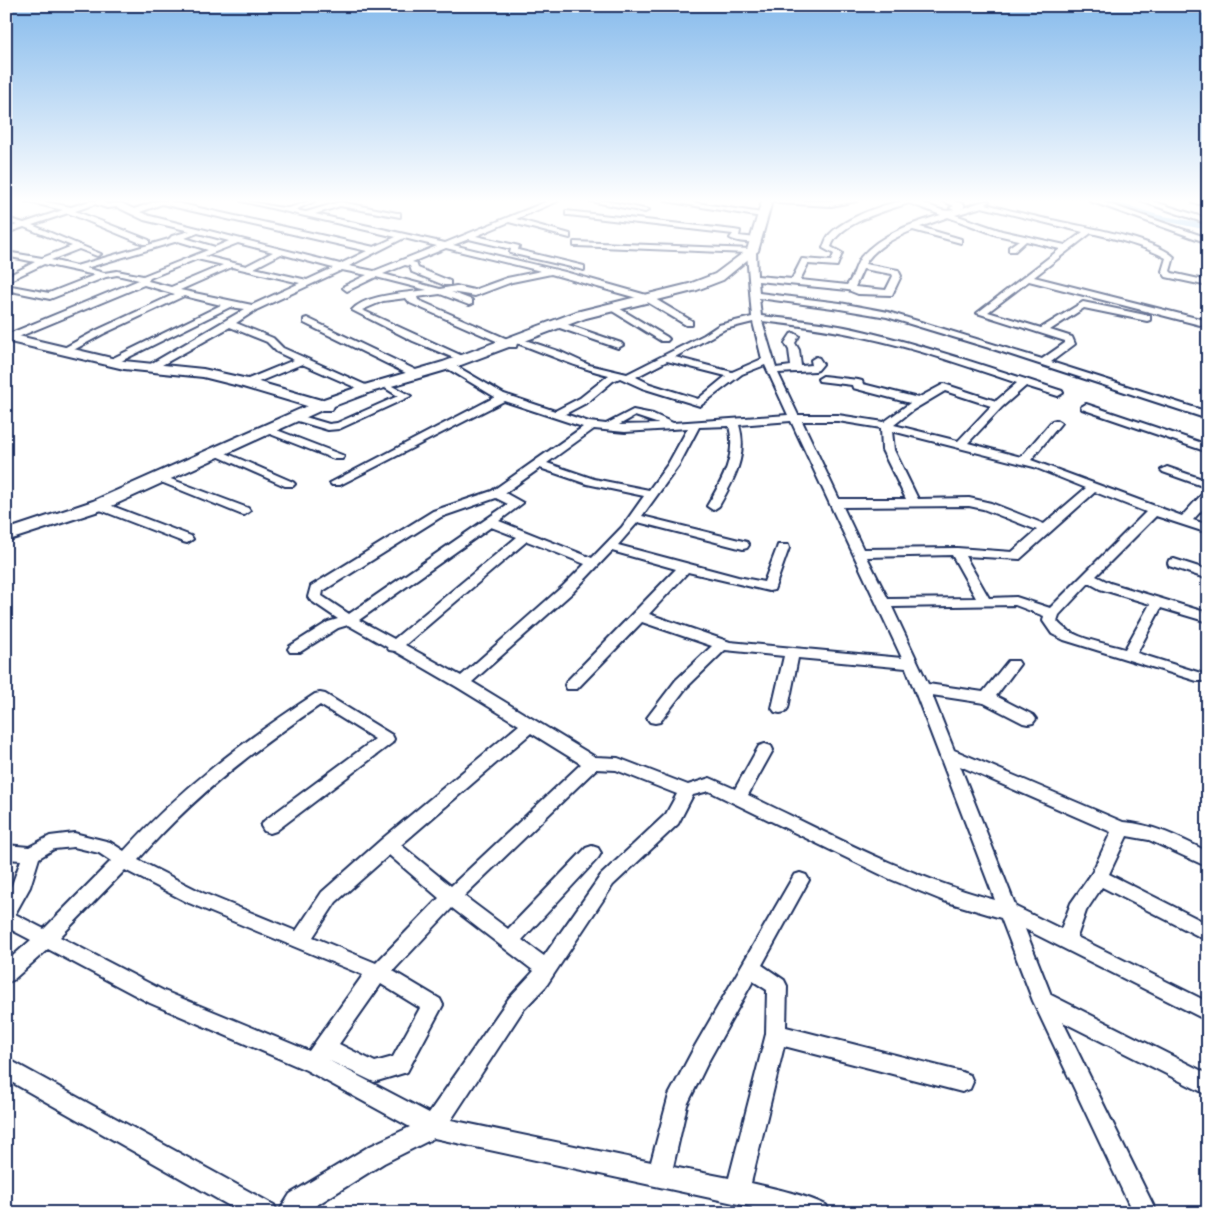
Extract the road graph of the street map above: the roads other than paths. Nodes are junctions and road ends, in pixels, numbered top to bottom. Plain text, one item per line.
1 (19, 258) edge
2 (27, 258) edge
3 (50, 258) edge
4 (114, 258) edge
5 (191, 258) edge
6 (203, 258) edge
7 (268, 258) edge
8 (306, 258) edge
9 (358, 258) edge
10 (414, 258) edge
11 (496, 258) edge
12 (541, 258) edge
13 (741, 258) edge
14 (753, 258) edge
15 (836, 258) edge
16 (865, 258) edge
17 (1053, 258) edge
18 (1170, 258) edge
19 (43, 261) junction
20 (6, 262) edge
21 (405, 262) junction
22 (230, 265) junction
23 (341, 266) junction
24 (860, 266) junction
25 (581, 268) dead end
26 (77, 269) junction
27 (245, 269) junction
28 (552, 272) junction
29 (375, 274) junction
30 (104, 275) junction
31 (754, 278) junction
32 (1026, 278) junction
33 (6, 280) edge
34 (143, 281) junction
35 (307, 282) junction
36 (447, 283) dead end
37 (794, 283) junction
38 (1208, 284) edge
39 (6, 287) edge
40 (347, 288) dead end
41 (849, 288) junction
42 (440, 291) junction
43 (176, 292) junction
44 (755, 295) junction
45 (408, 296) junction
46 (646, 298) junction
47 (469, 302) dead end
48 (230, 304) junction
49 (612, 307) junction
50 (253, 308) junction
51 (757, 318) junction
52 (306, 321) dead end
53 (689, 323) dead end
54 (229, 324) junction
55 (557, 324) junction
56 (1208, 324) edge
57 (1044, 330) junction
58 (1208, 334) edge
59 (794, 336) dead end
60 (7, 338) edge
61 (664, 339) dead end
62 (516, 341) junction
63 (618, 344) dead end
64 (65, 351) junction
65 (667, 358) junction
66 (302, 360) junction
67 (816, 360) dead end
68 (112, 362) junction
69 (1043, 363) junction
70 (455, 364) junction
71 (770, 366) junction
72 (150, 368) junction
73 (794, 369) junction
74 (416, 374) junction
75 (732, 375) junction
76 (623, 376) junction
77 (823, 379) dead end
78 (247, 382) junction
79 (1024, 382) junction
80 (366, 388) junction
81 (390, 388) junction
82 (1058, 393) dead end
83 (504, 397) junction
84 (919, 402) junction
85 (700, 403) junction
86 (998, 405) junction
87 (328, 407) junction
88 (1086, 407) dead end
89 (554, 415) junction
90 (1208, 416) edge
91 (295, 417) junction
92 (795, 418) junction
93 (733, 422) junction
94 (1056, 423) dead end
95 (696, 424) junction
96 (592, 425) junction
97 (678, 425) junction
98 (886, 426) junction
99 (268, 430) junction
100 (960, 445) junction
101 (1208, 449) edge
102 (219, 452) junction
103 (338, 457) dead end
104 (1024, 461) junction
105 (536, 463) junction
106 (1167, 470) dead end
107 (160, 478) junction
108 (336, 483) dead end
109 (289, 484) dead end
110 (1208, 485) edge
111 (1094, 487) junction
112 (496, 494) junction
113 (652, 494) junction
114 (1208, 495) edge
115 (914, 502) junction
116 (836, 503) junction
117 (99, 505) junction
118 (713, 506) dead end
119 (244, 511) dead end
120 (1154, 511) junction
121 (636, 518) junction
122 (1184, 520) junction
123 (490, 522) junction
124 (1046, 529) junction
125 (1208, 529) edge
126 (6, 536) edge
127 (526, 536) junction
128 (187, 539) dead end
129 (743, 545) dead end
130 (610, 546) junction
131 (783, 548) dead end
132 (957, 552) junction
133 (860, 553) junction
134 (594, 563) junction
135 (1174, 563) dead end
136 (686, 566) junction
137 (1208, 575) edge
138 (1088, 577) junction
139 (984, 602) junction
140 (883, 603) junction
141 (1156, 607) dead end
142 (1052, 614) junction
143 (640, 616) junction
144 (1208, 618) edge
145 (350, 620) junction
146 (722, 644) junction
147 (394, 647) junction
148 (295, 649) dead end
149 (792, 652) junction
150 (1129, 655) junction
151 (912, 664) junction
152 (1013, 664) dead end
153 (1202, 678) dead end
154 (462, 684) junction
155 (572, 685) dead end
156 (922, 688) junction
157 (987, 698) junction
158 (780, 708) dead end
159 (655, 718) dead end
160 (1028, 719) dead end
161 (530, 726) junction
162 (766, 750) dead end
163 (948, 754) junction
164 (592, 763) junction
165 (687, 791) junction
166 (738, 798) junction
167 (270, 826) dead end
168 (1121, 828) junction
169 (388, 844) junction
170 (6, 852) edge
171 (592, 853) dead end
172 (32, 854) junction
173 (124, 860) junction
174 (1208, 860) edge
175 (1099, 877) junction
176 (800, 880) dead end
177 (451, 897) junction
178 (1009, 912) junction
179 (6, 913) edge
180 (6, 918) edge
181 (1208, 933) edge
182 (46, 939) junction
183 (1066, 940) junction
184 (300, 941) junction
185 (508, 942) junction
186 (751, 969) junction
187 (546, 970) junction
188 (379, 973) junction
189 (6, 974) edge
190 (1043, 1001) junction
191 (1208, 1012) edge
192 (776, 1034) junction
193 (319, 1055) junction
194 (6, 1068) edge
195 (962, 1082) dead end
196 (1208, 1084) edge
197 (433, 1127) junction
198 (659, 1175) junction
199 (737, 1192) junction
200 (764, 1205) edge
201 (266, 1213) edge
202 (290, 1213) edge
203 (818, 1213) edge
204 (1145, 1213) edge

1 - 20 street
2 - 19 street
3 - 19 street
4 - 26 street
5 - 34 street
6 - 22 street
7 - 27 street
8 - 23 street
9 - 23 street
10 - 21 street
11 - 28 street
12 - 25 street
13 - 46 street
14 - 31 street
15 - 37 street
16 - 24 street
17 - 32 street
18 - 38 street
19 - 26 street
19 - 33 street
21 - 29 street
21 - 36 street
22 - 27 street
22 - 43 street
23 - 29 street
23 - 35 street
24 - 41 street
24 - 41 street
26 - 30 street
27 - 35 street
28 - 42 street
28 - 46 street
29 - 40 street
29 - 42 street
30 - 34 street
30 - 39 street
31 - 37 street
31 - 44 street
32 - 56 street
32 - 57 street
34 - 43 street
34 - 60 street
35 - 50 street
37 - 41 street
42 - 45 street
42 - 47 street
43 - 48 street
43 - 64 street
44 - 51 street
44 - 69 street
45 - 62 street
45 - 70 street
46 - 49 street
46 - 53 street
48 - 50 street
48 - 68 street
49 - 55 street
49 - 61 street
50 - 54 street
51 - 65 street
51 - 71 street
51 - 79 street
52 - 74 street
54 - 66 street
54 - 72 street
55 - 62 street
55 - 63 street
57 - 58 street
57 - 69 street
59 - 73 street
60 - 64 street
62 - 70 street
62 - 76 street
64 - 68 street
65 - 75 street
65 - 76 street
66 - 78 street
66 - 80 street
67 - 73 street
68 - 72 street
69 - 90 street
70 - 74 street
70 - 81 street
70 - 83 street
71 - 73 street
71 - 75 street
71 - 92 street
72 - 78 street
74 - 80 street
75 - 85 street
76 - 85 street
76 - 89 street
77 - 84 street
78 - 87 street
79 - 82 street
79 - 86 street
80 - 87 street
81 - 87 street
81 - 91 street
83 - 89 street
83 - 108 street
84 - 86 street
84 - 98 street
85 - 97 street
86 - 100 street
87 - 91 street
88 - 101 street
89 - 96 street
91 - 99 street
92 - 93 street
92 - 98 street
92 - 116 street
93 - 95 street
93 - 118 street
94 - 104 street
95 - 97 street
95 - 113 street
96 - 97 street
96 - 105 street
98 - 100 street
98 - 115 street
99 - 102 street
99 - 103 street
100 - 104 street
102 - 107 street
102 - 109 street
104 - 111 street
105 - 112 street
105 - 113 street
106 - 110 street
107 - 117 street
107 - 119 street
111 - 120 street
111 - 124 street
112 - 123 street
112 - 145 street
113 - 121 street
114 - 122 street
115 - 116 street
115 - 124 street
116 - 133 street
117 - 126 street
117 - 128 street
120 - 122 street
120 - 138 street
121 - 129 street
121 - 130 street
122 - 125 street
123 - 127 street
123 - 145 street
124 - 132 street
127 - 134 street
127 - 147 street
130 - 134 street
130 - 136 street
131 - 136 street
132 - 133 street
132 - 139 street
133 - 140 street
134 - 154 street
135 - 137 street
136 - 143 street
138 - 142 street
138 - 144 street
139 - 140 street
139 - 142 street
140 - 151 street
141 - 150 street
142 - 150 street
143 - 146 street
143 - 155 street
145 - 147 street
145 - 148 street
146 - 149 street
146 - 159 street
147 - 154 street
149 - 151 street
149 - 158 street
150 - 153 street
151 - 156 street
152 - 157 street
154 - 161 street
156 - 157 street
156 - 163 street
157 - 160 street
161 - 164 street
161 - 169 street
162 - 166 street
163 - 168 street
163 - 178 street
164 - 165 street
164 - 177 street
165 - 166 street
165 - 187 street
166 - 178 street
167 - 173 street
168 - 174 street
168 - 175 street
169 - 177 street
169 - 184 street
170 - 172 street
171 - 185 street
172 - 173 street
172 - 179 street
173 - 182 street
173 - 184 street
175 - 181 street
175 - 183 street
176 - 186 street
177 - 185 street
177 - 188 street
178 - 183 street
178 - 190 street
180 - 182 street
182 - 189 street
182 - 193 street
183 - 191 street
184 - 188 street
185 - 187 street
186 - 192 street
186 - 198 street
187 - 197 street
188 - 193 street
188 - 193 street
190 - 196 street
190 - 204 street
192 - 195 street
192 - 199 street
193 - 197 street
194 - 201 street
197 - 198 street
197 - 202 street
198 - 199 street
199 - 200 street
200 - 203 street

